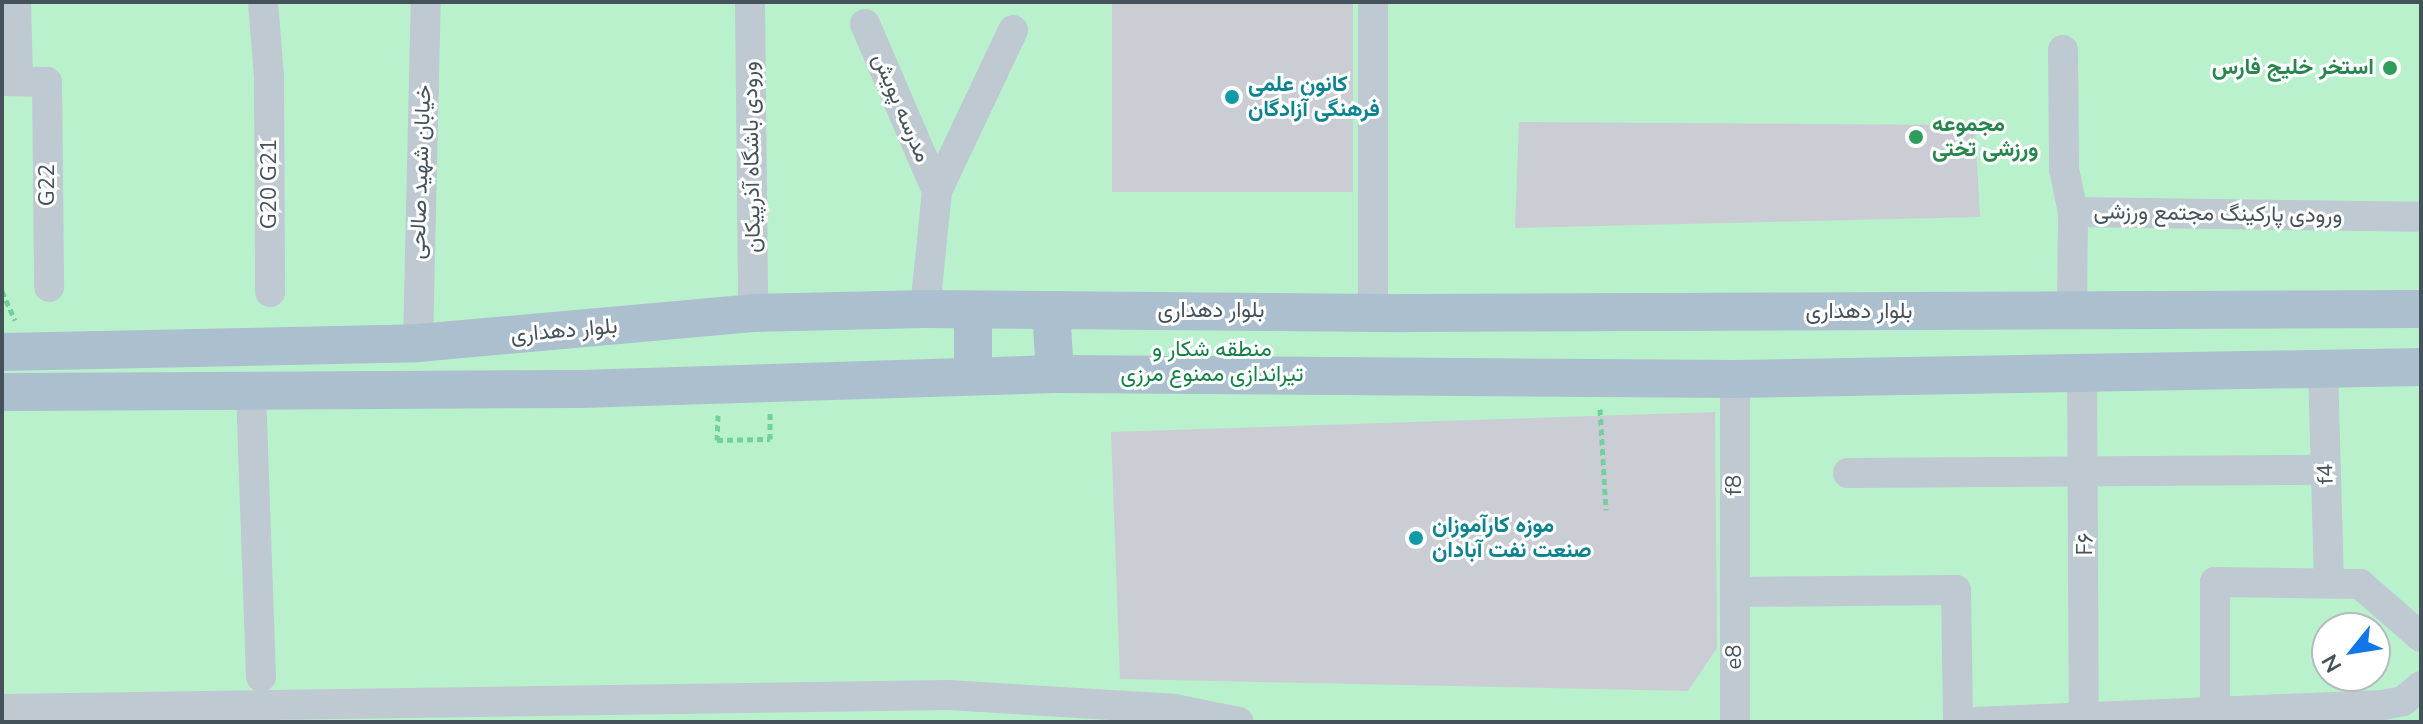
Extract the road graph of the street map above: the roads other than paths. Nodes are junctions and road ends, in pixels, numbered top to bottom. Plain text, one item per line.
1 (16, 2) edge
2 (263, 2) edge
3 (426, 2) edge
4 (750, 2) edge
5 (1373, 2) edge
6 (865, 24) dead end
7 (1013, 30) dead end
8 (2063, 50) dead end
9 (22, 81) edge
10 (937, 191) junction
11 (2073, 212) junction
12 (2421, 217) edge
13 (49, 287) dead end
14 (270, 292) dead end
15 (925, 309) junction
16 (2421, 309) edge
17 (973, 310) junction
18 (1051, 310) junction
19 (1373, 312) junction
20 (2072, 312) junction
21 (2180, 312) junction
22 (753, 313) junction
23 (418, 343) junction
24 (2, 352) edge
25 (2421, 367) edge
26 (2323, 368) junction
27 (2180, 370) junction
28 (2082, 371) junction
29 (1055, 374) junction
30 (973, 376) junction
31 (1735, 379) junction
32 (251, 391) junction
33 (2, 392) edge
34 (2326, 470) junction
35 (2085, 471) junction
36 (1848, 473) dead end
37 (2329, 580) junction
38 (1735, 592) junction
39 (2421, 637) edge
40 (261, 677) dead end
41 (2409, 703) edge
42 (2, 709) edge
43 (948, 709) edge
44 (760, 710) edge
45 (641, 711) edge
46 (1174, 715) edge
47 (2215, 717) edge
48 (2084, 720) edge
49 (1239, 722) edge
50 (1735, 722) edge
51 (1958, 722) edge
52 (1974, 722) edge

1 - 9 street, G22
2 - 14 street, G20 G21
3 - 23 street, خیابان شهید صالحی
4 - 22 street, ورودی باشگاه آذرپیکان
5 - 19 street
6 - 10 street, مدرسه پویش
7 - 10 street
8 - 11 street
9 - 13 street, G22
10 - 15 street
11 - 12 street, ورودی پارکینگ مجتمع ورزشی
11 - 20 street, ورودی پارکینگ مجتمع ورزشی
15 - 17 main road, بلوار دهداری
15 - 22 main road, بلوار دهداری
16 - 21 main road, بلوار دهداری
17 - 18 main road, بلوار دهداری
17 - 30 main road
18 - 19 main road, بلوار دهداری
18 - 29 main road
19 - 20 main road, بلوار دهداری
20 - 21 main road, بلوار دهداری
21 - 27 main road
22 - 23 main road, بلوار دهداری
23 - 24 main road, بلوار دهداری
25 - 26 main road
26 - 27 main road
26 - 34 street, f4
27 - 28 main road
28 - 31 main road
28 - 35 street, F۶
29 - 30 main road
29 - 31 main road
30 - 32 main road
31 - 38 street, f8
32 - 33 main road
32 - 40 street
34 - 35 street
34 - 37 street, f4
35 - 36 street
35 - 48 street, F۶
37 - 39 street
37 - 47 street
38 - 50 street, e8
38 - 51 street
41 - 47 street
42 - 45 street
43 - 44 street
43 - 46 street
44 - 45 street
46 - 49 street
47 - 48 street
48 - 52 street

